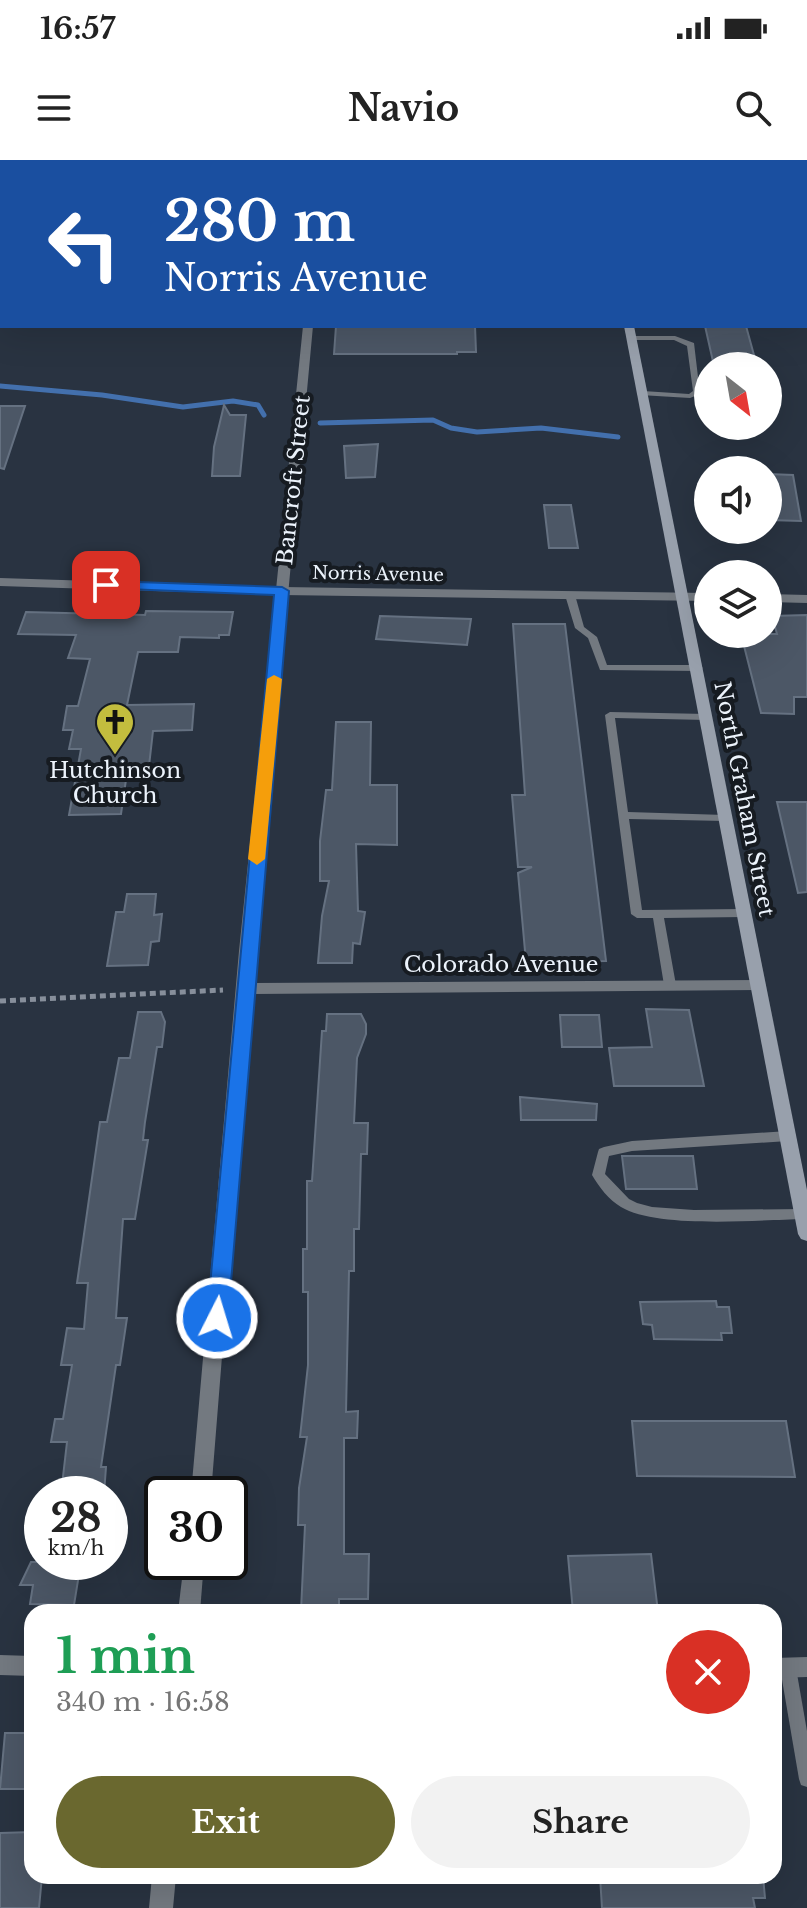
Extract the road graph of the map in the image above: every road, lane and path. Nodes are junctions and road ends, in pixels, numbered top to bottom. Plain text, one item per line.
1 (308, 328) edge
2 (629, 328) edge
3 (631, 338) junction
4 (643, 393) junction
5 (0, 582) edge
6 (282, 591) junction
7 (570, 595) junction
8 (684, 597) junction
9 (694, 597) edge
10 (782, 598) edge
11 (807, 599) edge
12 (698, 668) junction
13 (707, 717) junction
14 (623, 815) junction
15 (725, 818) junction
16 (658, 913) junction
17 (744, 913) junction
18 (670, 985) junction
19 (758, 985) junction
20 (245, 989) junction
21 (0, 1001) edge
22 (788, 1136) junction
23 (803, 1214) junction
24 (807, 1234) edge
25 (203, 1476) edge
26 (192, 1580) edge
27 (190, 1604) edge
28 (0, 1665) edge
29 (24, 1666) edge
30 (790, 1668) edge
31 (807, 1779) edge
32 (163, 1884) edge
33 (161, 1908) edge

1 - 6 street, Bancroft Street
2 - 3 main road, North Graham Street
3 - 4 main road, North Graham Street
3 - 4 lane
4 - 8 main road, North Graham Street
5 - 6 street, Norris Avenue
6 - 7 street, Norris Avenue
6 - 20 street, Bancroft Street
7 - 8 street, Norris Avenue
7 - 12 lane
8 - 9 street, Norris Avenue
8 - 12 main road, North Graham Street
10 - 11 street
12 - 13 main road, North Graham Street
13 - 14 lane
13 - 15 main road, North Graham Street
14 - 15 lane
14 - 16 lane
15 - 17 main road, North Graham Street
16 - 17 lane
16 - 18 lane
17 - 19 main road, North Graham Street
18 - 19 street, Colorado Avenue
18 - 20 street, Colorado Avenue
19 - 22 main road, North Graham Street
20 - 21 path
20 - 25 street, Bancroft Street
22 - 23 main road, North Graham Street
22 - 23 lane
23 - 24 main road, North Graham Street
26 - 27 street
28 - 29 street
30 - 31 lane
32 - 33 street

